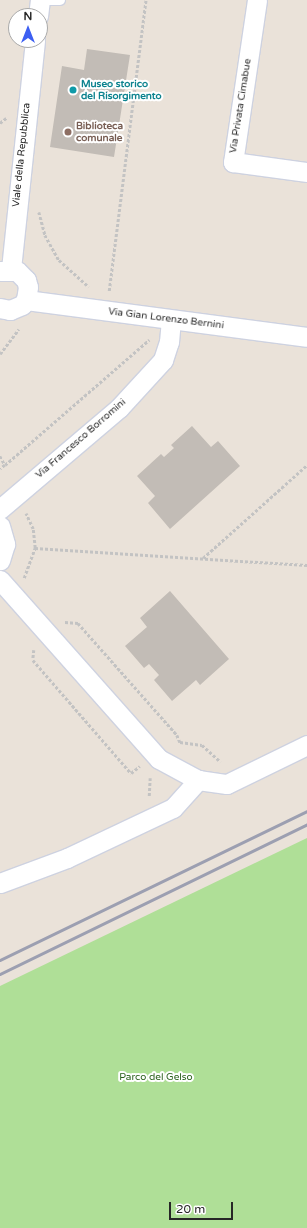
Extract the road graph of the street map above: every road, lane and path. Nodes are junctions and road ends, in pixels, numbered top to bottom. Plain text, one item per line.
1 (44, 0) edge
2 (60, 0) edge
3 (146, 0) edge
4 (257, 0) edge
5 (34, 48) edge
6 (307, 172) edge
7 (37, 208) dead end
8 (6, 270) edge
9 (26, 300) junction
10 (107, 304) junction
11 (1, 312) edge
12 (171, 320) junction
13 (22, 327) dead end
14 (307, 337) edge
15 (169, 342) junction
16 (0, 354) edge
17 (0, 456) edge
18 (5, 465) junction
19 (307, 465) edge
20 (0, 469) edge
21 (7, 503) edge
22 (0, 526) edge
23 (35, 548) junction
24 (203, 559) junction
25 (0, 560) edge
26 (307, 565) edge
27 (0, 580) edge
28 (22, 582) dead end
29 (64, 621) dead end
30 (34, 646) dead end
31 (307, 745) edge
32 (152, 763) junction
33 (223, 766) dead end
34 (150, 776) dead end
35 (198, 780) junction
36 (146, 802) dead end
37 (0, 883) edge

1 - 2 lane
3 - 10 path
4 - 6 street, Via Privata Cimabue
5 - 8 street, Viale della Repubblica
7 - 10 path
8 - 9 street
9 - 10 street, Via Gian Lorenzo Bernini
9 - 11 street
10 - 12 street, Via Gian Lorenzo Bernini
12 - 14 street, Via Gian Lorenzo Bernini
12 - 15 street, Via Francesco Borromini
13 - 16 path
15 - 18 path
15 - 21 street, Via Francesco Borromini
17 - 18 path
18 - 20 path
19 - 24 path
21 - 23 path
22 - 25 street
23 - 24 path
23 - 28 path
24 - 26 path
27 - 32 street
29 - 33 path
30 - 32 path
31 - 35 street
32 - 35 street
34 - 36 path
35 - 37 street

